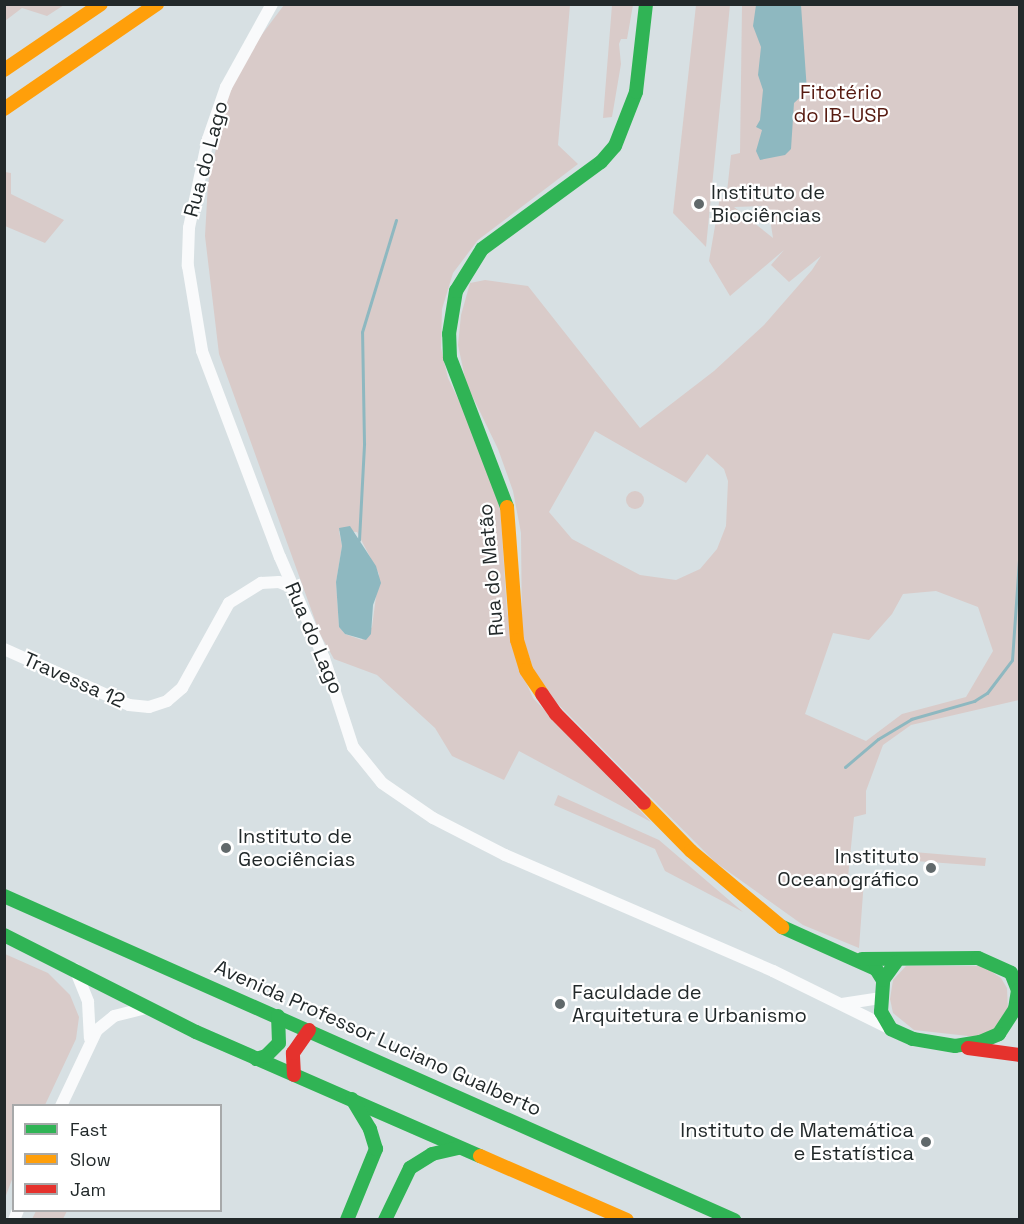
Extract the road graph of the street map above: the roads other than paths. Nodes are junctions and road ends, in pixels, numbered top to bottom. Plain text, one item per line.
1 (101, 4) edge
2 (157, 4) edge
3 (272, 4) edge
4 (646, 4) edge
5 (4, 70) edge
6 (4, 109) edge
7 (280, 557) junction
8 (261, 583) junction
9 (293, 588) junction
10 (4, 649) edge
11 (4, 896) edge
12 (4, 935) edge
13 (852, 957) junction
14 (896, 962) junction
15 (75, 968) junction
16 (883, 980) junction
17 (880, 998) junction
18 (1019, 1001) edge
19 (842, 1004) junction
20 (146, 1008) junction
21 (278, 1016) junction
22 (891, 1029) junction
23 (309, 1030) junction
24 (90, 1038) junction
25 (956, 1046) junction
26 (1020, 1055) edge
27 (256, 1059) junction
28 (294, 1075) junction
29 (351, 1099) junction
30 (62, 1104) edge
31 (459, 1148) junction
32 (347, 1220) edge
33 (385, 1220) edge
34 (627, 1220) edge
35 (734, 1220) edge

1 - 5 street
2 - 6 street
3 - 7 street, Rua do Lago
4 - 13 street, Rua do Matão
7 - 8 street, Travessa 12
7 - 9 street, Rua do Lago
8 - 9 street
8 - 10 street, Travessa 12
9 - 19 street, Rua do Lago
11 - 21 street, Avenida Professor Luciano Gualberto
12 - 15 street
13 - 14 street, Rua do Matão
13 - 16 street, Rua do Matão
14 - 16 street
14 - 18 street
15 - 20 street
15 - 24 street
16 - 17 street
17 - 19 street
17 - 22 street
18 - 25 street
19 - 22 street, Rua do Lago
20 - 24 street
20 - 27 street
21 - 23 street, Avenida Professor Luciano Gualberto
21 - 27 street
22 - 25 street
23 - 28 street
23 - 35 street, Avenida Professor Luciano Gualberto
24 - 30 street
25 - 26 street
27 - 28 street
28 - 29 street
29 - 31 street
29 - 32 street
31 - 33 street
31 - 34 street

